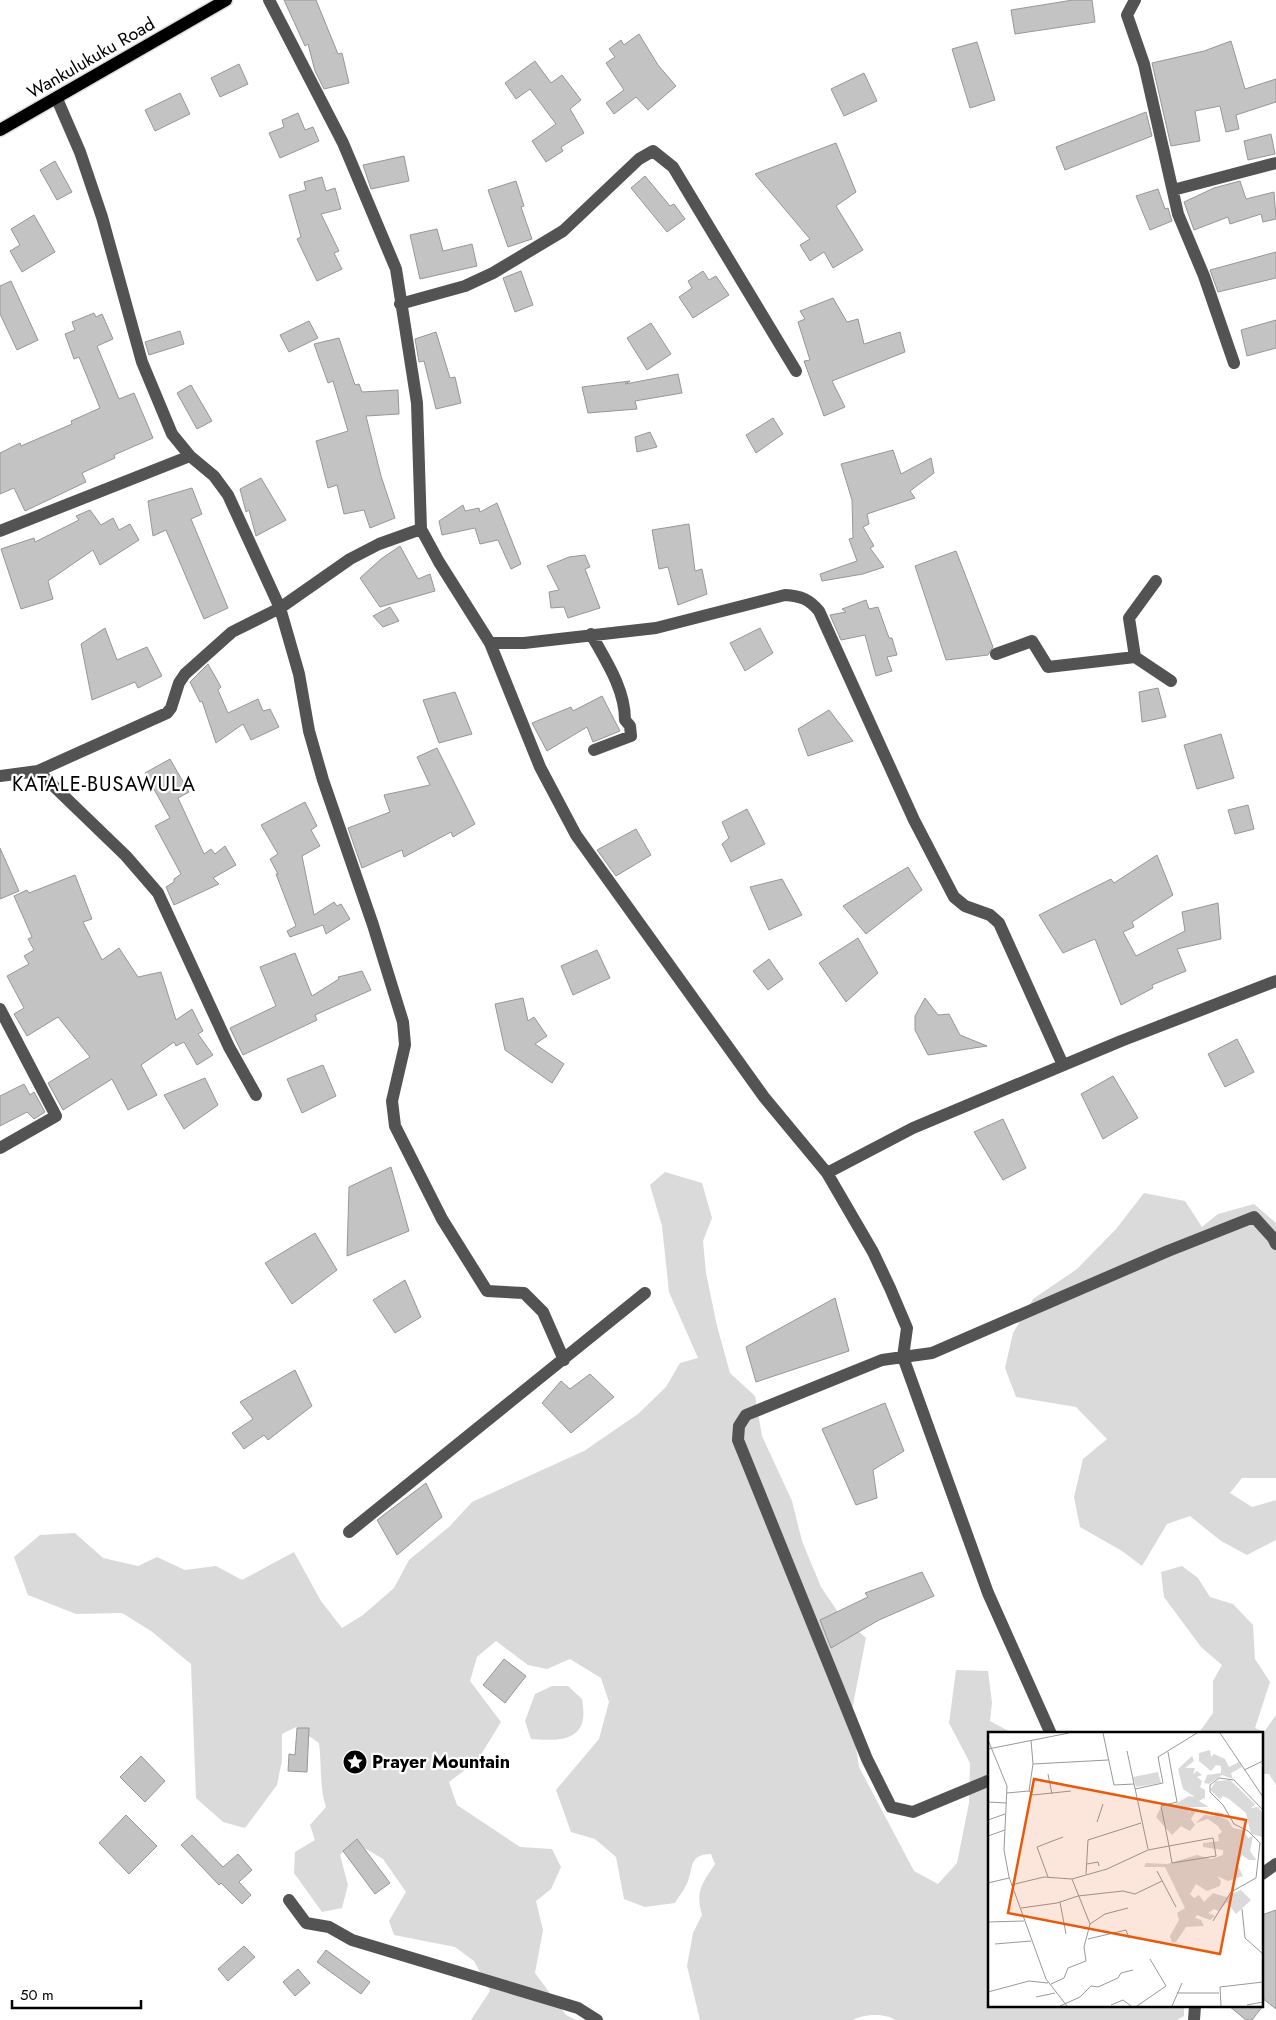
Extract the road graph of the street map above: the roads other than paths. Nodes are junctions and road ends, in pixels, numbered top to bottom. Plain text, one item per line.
1 (226, 0) edge
2 (269, 0) edge
3 (1134, 0) edge
4 (57, 99) junction
5 (0, 130) edge
6 (1276, 163) edge
7 (1173, 190) junction
8 (400, 304) junction
9 (1234, 363) dead end
10 (796, 371) dead end
11 (190, 456) junction
12 (422, 529) junction
13 (0, 531) edge
14 (1156, 581) dead end
15 (280, 608) junction
16 (592, 634) junction
17 (490, 643) junction
18 (996, 654) dead end
19 (1134, 657) junction
20 (1171, 681) dead end
21 (594, 750) dead end
22 (38, 771) junction
23 (0, 776) edge
24 (1276, 981) edge
25 (0, 1010) edge
26 (1063, 1064) junction
27 (256, 1095) dead end
28 (0, 1148) edge
29 (827, 1173) junction
30 (1276, 1244) edge
31 (645, 1293) dead end
32 (903, 1357) junction
33 (564, 1360) junction
34 (350, 1532) dead end
35 (1050, 1732) edge
36 (988, 1781) edge
37 (1276, 1864) edge
38 (1264, 1873) edge
39 (289, 1900) dead end
40 (597, 2020) edge

1 - 4 main road, Wankulukuku Road
2 - 8 street
3 - 7 street
4 - 5 main road, Wankulukuku Road
4 - 11 street
6 - 7 street
7 - 9 street
8 - 10 street
8 - 12 street
11 - 13 street
11 - 15 street
12 - 15 street
12 - 17 street
14 - 19 street
15 - 22 street
15 - 33 street
16 - 17 street
16 - 21 street
16 - 26 street
17 - 29 street
18 - 19 street
19 - 20 street
22 - 23 street
22 - 27 street
24 - 26 street
25 - 28 street
26 - 29 street
29 - 32 street
30 - 32 street
31 - 33 street
32 - 35 street
32 - 36 street
33 - 34 street
37 - 38 street
39 - 40 street

